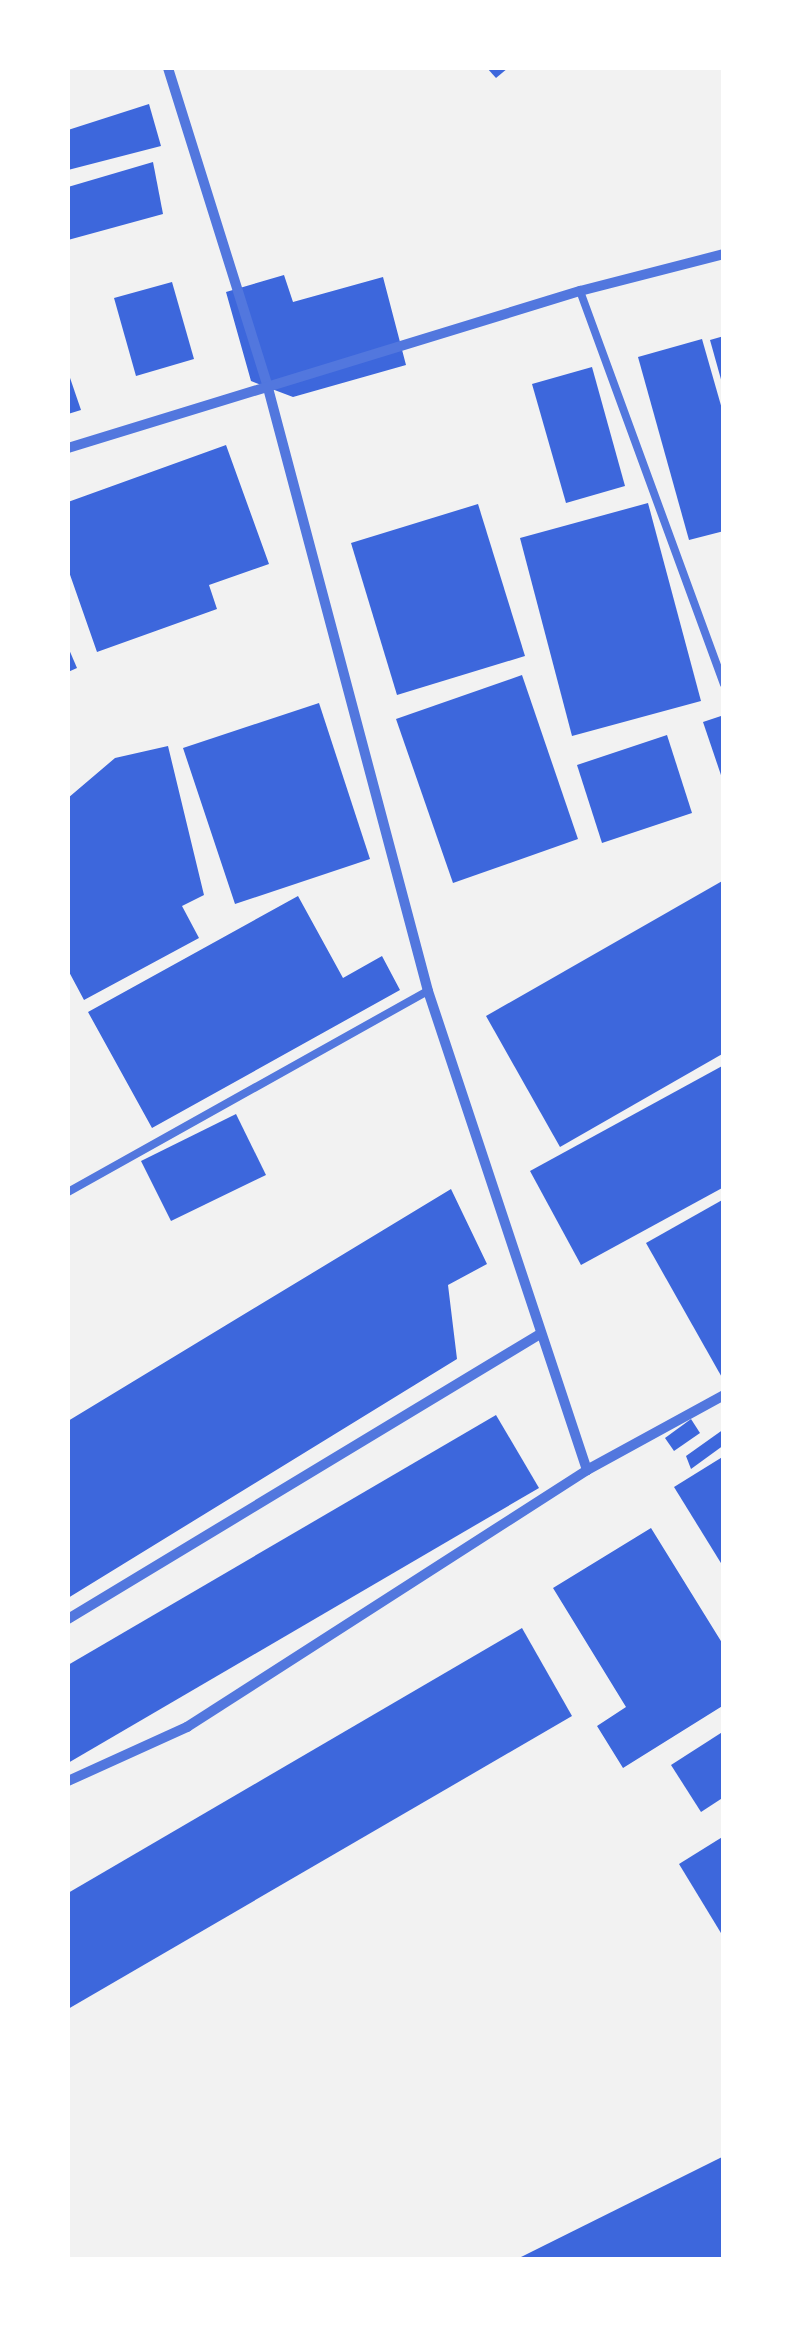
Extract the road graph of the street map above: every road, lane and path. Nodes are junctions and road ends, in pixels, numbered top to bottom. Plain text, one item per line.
1 (168, 68) edge
2 (724, 254) edge
3 (580, 292) junction
4 (268, 388) junction
5 (68, 448) edge
6 (724, 684) edge
7 (428, 991) junction
8 (68, 1192) edge
9 (540, 1334) junction
10 (724, 1396) edge
11 (587, 1470) junction
12 (68, 1620) edge
13 (68, 1782) edge

1 - 4 street
2 - 3 street
3 - 4 street
3 - 6 lane
4 - 5 street
4 - 7 street
7 - 8 lane
7 - 9 street
9 - 11 street
9 - 12 street
10 - 11 street
11 - 13 street

